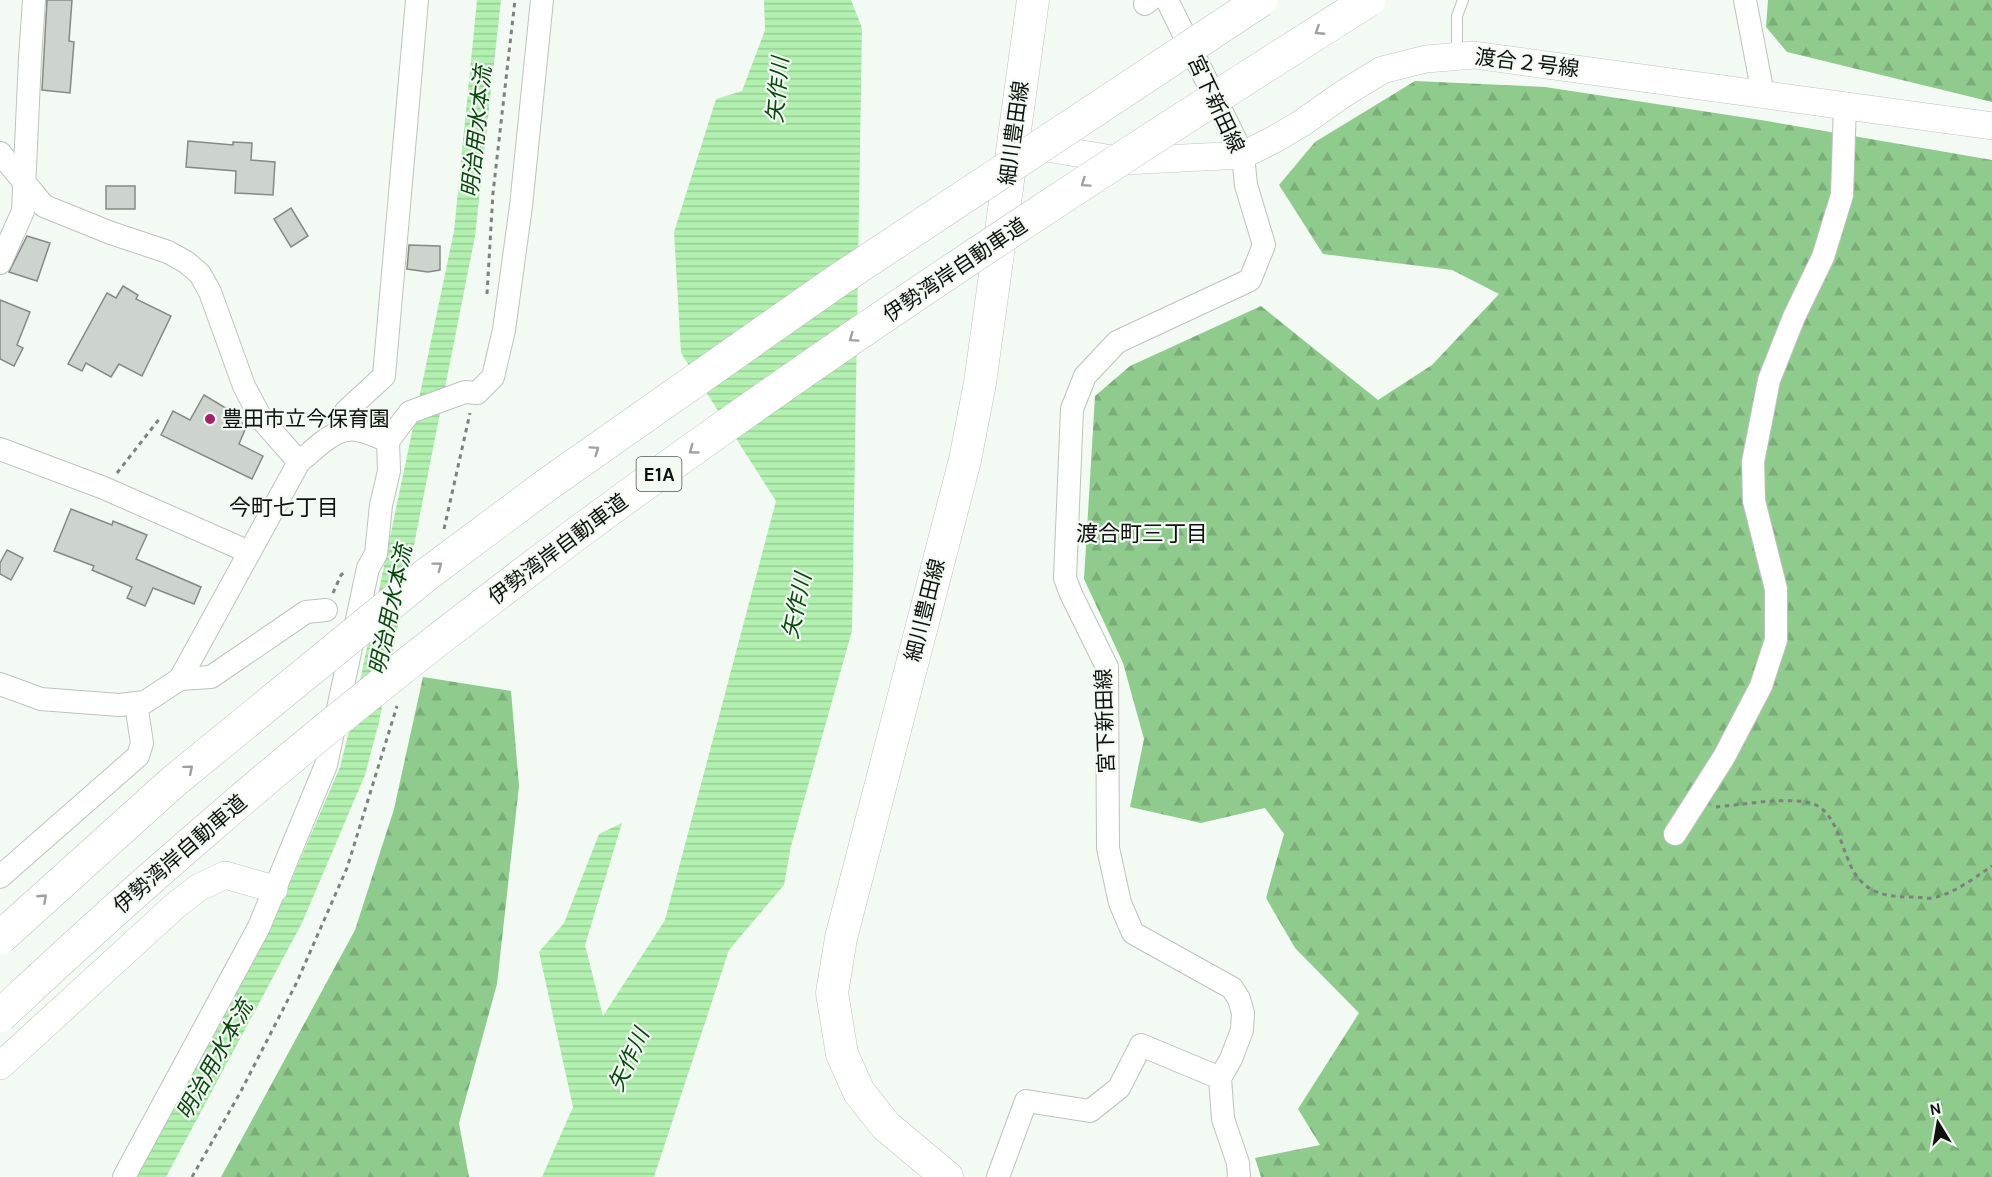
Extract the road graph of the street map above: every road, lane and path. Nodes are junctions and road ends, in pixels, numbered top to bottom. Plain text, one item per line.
1 (34, 0) edge
2 (417, 0) edge
3 (542, 0) edge
4 (1033, 0) edge
5 (1261, 0) edge
6 (1369, 0) edge
7 (1464, 0) edge
8 (1745, 0) edge
9 (1154, 1) edge
10 (1457, 56) junction
11 (1763, 94) junction
12 (1845, 105) junction
13 (1992, 126) edge
14 (1013, 142) junction
15 (0, 153) edge
16 (1243, 155) junction
17 (25, 185) junction
18 (0, 263) edge
19 (160, 418) dead end
20 (347, 430) junction
21 (388, 441) junction
22 (0, 449) edge
23 (300, 462) junction
24 (104, 488) junction
25 (249, 552) junction
26 (326, 610) dead end
27 (180, 679) junction
28 (0, 684) edge
29 (136, 704) junction
30 (1690, 810) junction
31 (1675, 834) dead end
32 (1992, 866) edge
33 (0, 877) edge
34 (274, 889) junction
35 (0, 938) edge
36 (0, 1016) edge
37 (0, 1066) edge
38 (1220, 1078) junction
39 (124, 1177) edge
40 (947, 1177) edge
41 (998, 1177) edge
42 (1239, 1177) edge

1 - 17 street
2 - 20 street
3 - 21 street
4 - 14 main road, 細川豊田線
35 -> 5 highway, E1A, bridge
6 -> 36 highway, 伊勢湾岸自動車道 / E1A, bridge
7 - 10 lane
8 - 11 street
9 - 16 street, 宮下新田線
10 - 11 street, 渡合２号線
10 - 16 street, 渡合２号線
11 - 12 street, 渡合２号線
12 - 13 street, 渡合２号線
12 - 30 street
14 - 16 street, 渡合２号線
14 - 40 main road, 細川豊田線
15 - 17 street
16 - 38 street, 宮下新田線
17 - 18 street
17 - 23 street
19 - 24 path
20 - 21 street
20 - 23 street
21 - 34 street
22 - 24 street
23 - 25 street
24 - 25 street
25 - 27 street
26 - 27 street
27 - 29 street
28 - 29 street
29 - 33 street
30 - 31 street
30 - 32 path
34 - 37 street
34 - 39 street
38 - 41 street
38 - 42 street

